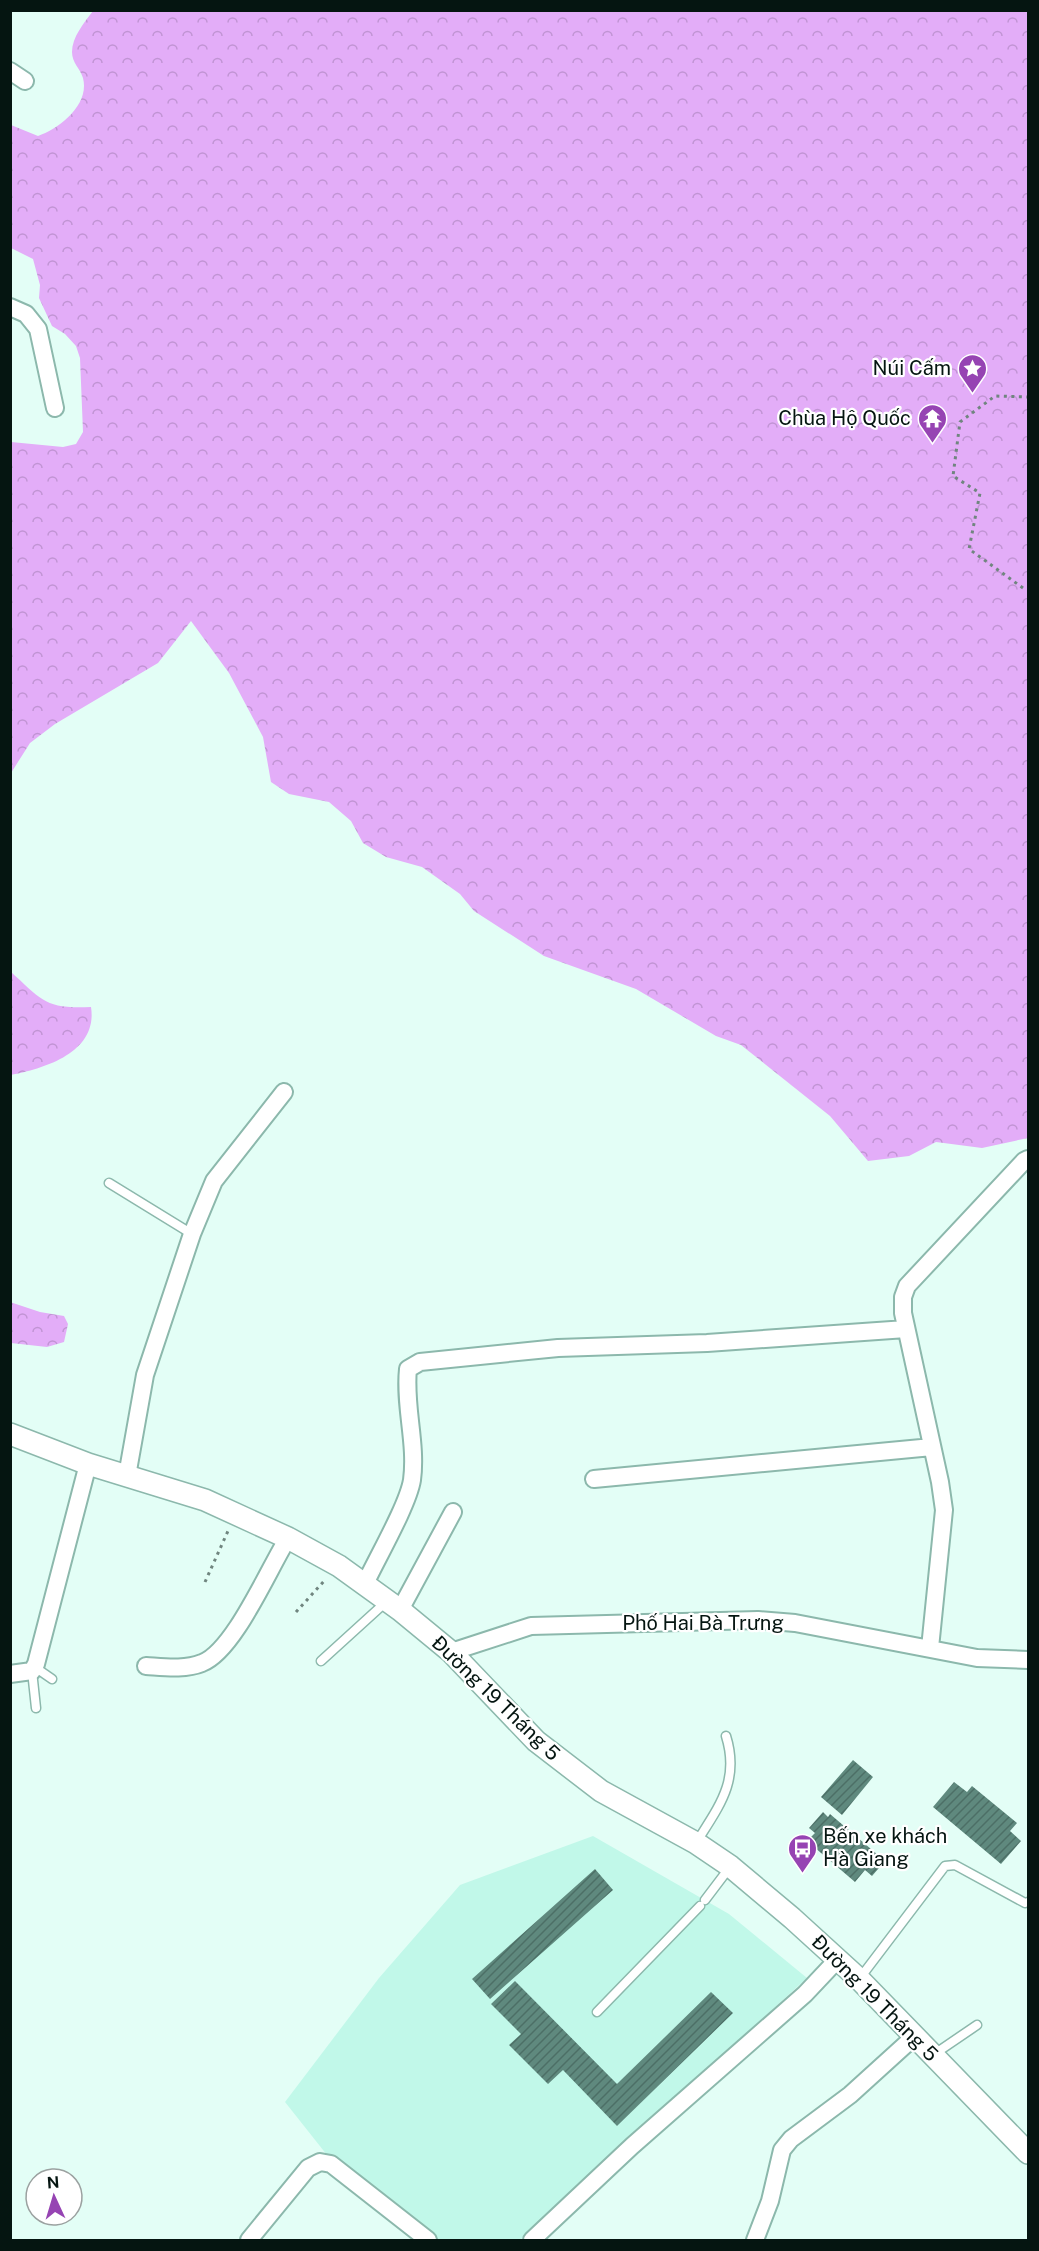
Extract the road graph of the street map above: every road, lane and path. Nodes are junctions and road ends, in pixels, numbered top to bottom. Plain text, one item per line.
1 (10, 71) edge
2 (25, 81) dead end
3 (10, 307) edge
4 (1029, 397) edge
5 (55, 408) dead end
6 (1023, 588) dead end
7 (284, 1092) dead end
8 (1029, 1159) edge
9 (109, 1183) dead end
10 (192, 1234) junction
11 (906, 1329) junction
12 (10, 1434) edge
13 (932, 1448) junction
14 (88, 1464) junction
15 (128, 1476) junction
16 (594, 1479) dead end
17 (453, 1512) dead end
18 (236, 1513) junction
19 (288, 1538) junction
20 (339, 1566) junction
21 (206, 1582) dead end
22 (364, 1586) junction
23 (393, 1605) junction
24 (296, 1612) dead end
25 (930, 1648) junction
26 (451, 1652) junction
27 (1029, 1660) edge
28 (321, 1661) dead end
29 (146, 1666) dead end
30 (34, 1668) junction
31 (10, 1674) edge
32 (52, 1679) dead end
33 (36, 1708) dead end
34 (726, 1736) dead end
35 (696, 1843) junction
36 (730, 1866) junction
37 (1029, 1902) edge
38 (838, 1959) junction
39 (859, 1979) junction
40 (597, 2012) dead end
41 (977, 2025) dead end
42 (915, 2036) junction
43 (933, 2055) junction
44 (1029, 2153) edge
45 (249, 2241) edge
46 (428, 2241) edge
47 (532, 2241) edge
48 (755, 2241) edge

1 - 2 street
3 - 5 street
4 - 6 path
7 - 10 street
8 - 11 street
9 - 10 lane
10 - 15 street
11 - 13 street
11 - 22 street
12 - 14 street, Đường 19 Tháng 5
13 - 16 street
13 - 25 street
14 - 15 street, Đường 19 Tháng 5
14 - 30 street
15 - 18 street, Đường 19 Tháng 5
17 - 23 street
18 - 19 street, Đường 19 Tháng 5
18 - 21 path
19 - 20 street, Đường 19 Tháng 5
19 - 29 street
20 - 22 street, Đường 19 Tháng 5
20 - 24 path
22 - 23 street, Đường 19 Tháng 5
23 - 26 street, Đường 19 Tháng 5
23 - 28 lane
25 - 26 street, Phố Hai Bà Trưng
25 - 27 street, Phố Hai Bà Trưng
26 - 35 street, Đường 19 Tháng 5
30 - 31 street
30 - 32 lane
30 - 33 lane
34 - 35 lane
35 - 36 street, Đường 19 Tháng 5
36 - 38 street, Đường 19 Tháng 5
36 - 40 lane
37 - 39 lane
38 - 39 street, Đường 19 Tháng 5
38 - 47 street
39 - 42 street, Đường 19 Tháng 5
41 - 43 lane
42 - 43 street, Đường 19 Tháng 5
42 - 48 street
43 - 44 street, Đường 19 Tháng 5
45 - 46 street

